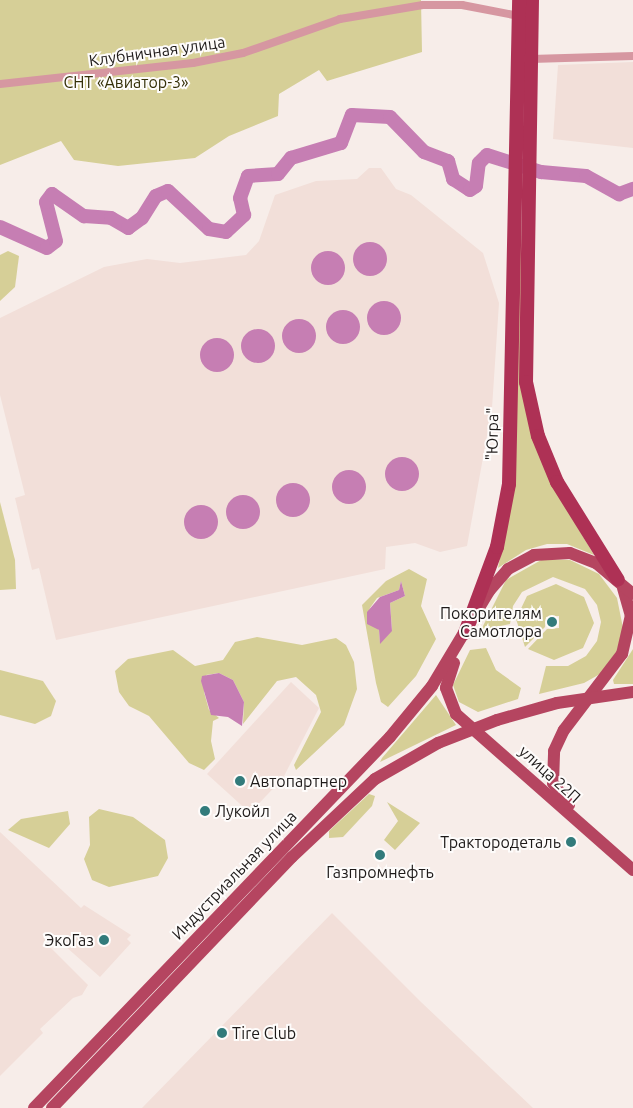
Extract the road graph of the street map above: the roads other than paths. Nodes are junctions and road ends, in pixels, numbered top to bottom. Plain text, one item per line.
1 (519, 0) edge
2 (532, 0) edge
3 (518, 16) junction
4 (633, 56) edge
5 (531, 59) junction
6 (0, 84) edge
7 (525, 133) junction
8 (523, 193) junction
9 (618, 580) junction
10 (633, 594) edge
11 (465, 633) junction
12 (633, 692) edge
13 (592, 695) junction
14 (472, 728) junction
15 (606, 845) junction
16 (633, 870) edge
17 (34, 1108) edge
18 (52, 1108) edge

1 - 3 highway
2 - 5 highway
3 - 6 street, Клубничная улица
3 - 7 highway
4 - 5 street
5 - 7 highway
7 - 8 highway
8 - 9 highway
8 - 11 highway, "Югра"
9 - 10 main road
9 - 11 main road
9 - 13 main road
11 - 14 main road
11 - 17 main road, Индустриальная улица
12 - 13 main road
13 - 14 main road
13 - 15 main road, улица 22П
14 - 15 main road, улица 22П
14 - 18 main road, Индустриальная улица
15 - 16 main road, улица 22П

